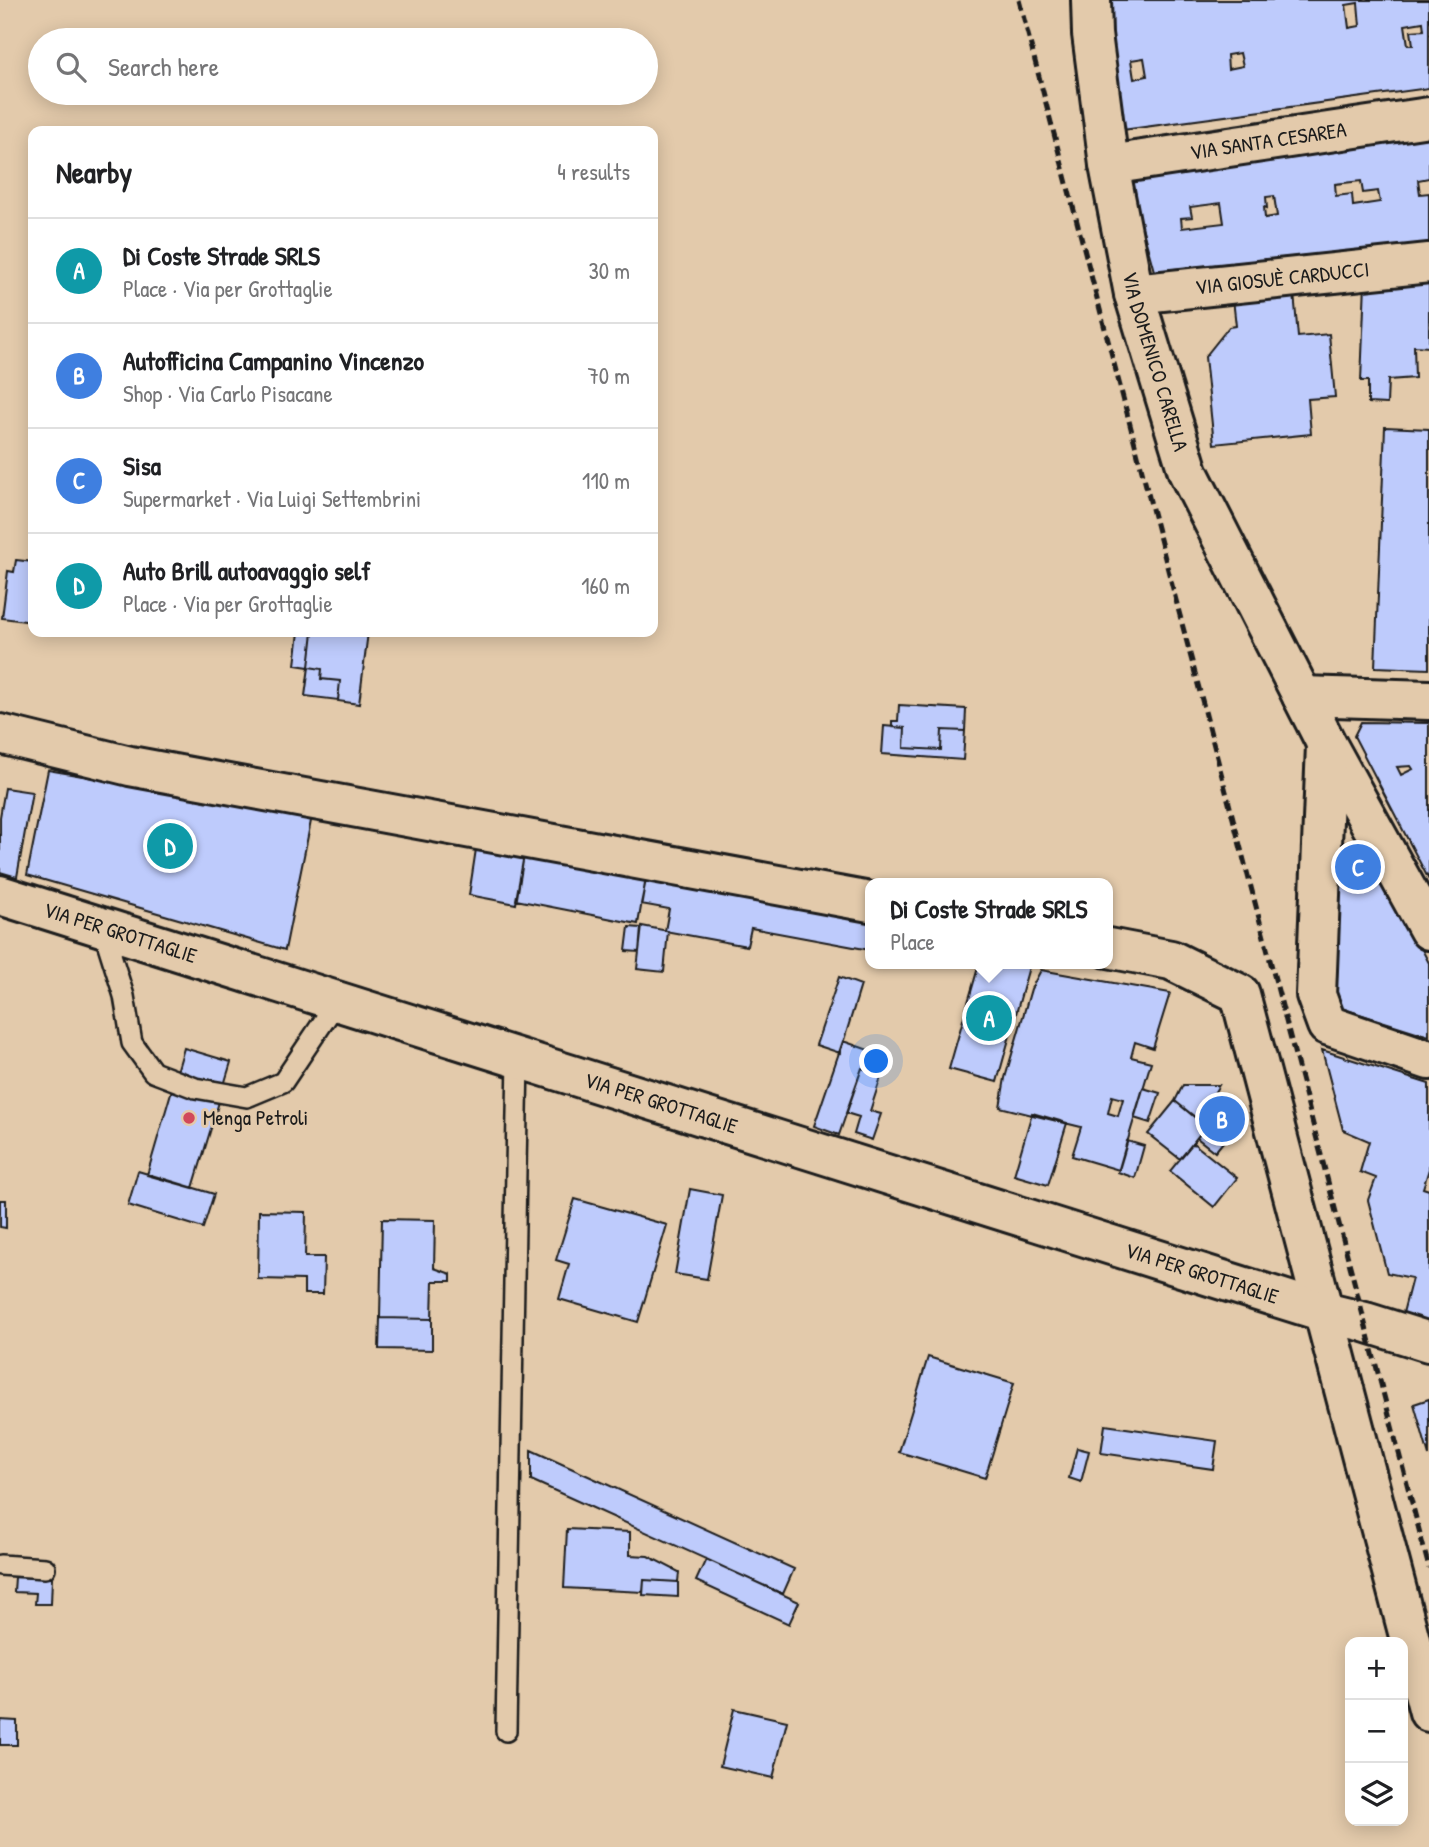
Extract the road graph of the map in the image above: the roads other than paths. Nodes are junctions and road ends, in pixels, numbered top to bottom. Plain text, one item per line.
1 (1091, 0) edge
2 (1429, 117) edge
3 (1109, 165) junction
4 (1429, 263) edge
5 (1134, 294) junction
6 (1302, 696) junction
7 (1429, 700) edge
8 (0, 734) edge
9 (1326, 743) junction
10 (0, 894) edge
11 (865, 901) edge
12 (102, 926) junction
13 (1429, 930) edge
14 (1113, 949) edge
15 (338, 1000) junction
16 (518, 1057) junction
17 (1429, 1060) edge
18 (1324, 1312) junction
19 (1429, 1342) edge
20 (0, 1565) edge
21 (45, 1568) dead end
22 (1429, 1712) edge
23 (506, 1731) dead end

1 - 3 street, VIA DOMENICO CARELLA
2 - 3 street, VIA SANTA CESAREA
3 - 5 street, VIA DOMENICO CARELLA
4 - 5 street, VIA GIOSUÈ CARDUCCI
5 - 6 street, VIA DOMENICO CARELLA
6 - 7 street
6 - 9 street, VIA DOMENICO CARELLA
8 - 11 street
9 - 13 street, VIA DOMENICO CARELLA
9 - 17 street
10 - 12 street, VIA PER GROTTAGLIE
12 - 15 street, VIA PER GROTTAGLIE
12 - 15 lane
14 - 18 street
15 - 16 street, VIA PER GROTTAGLIE
16 - 18 street, VIA PER GROTTAGLIE
16 - 23 lane
18 - 19 street, VIA PER GROTTAGLIE
18 - 22 street
20 - 21 lane

